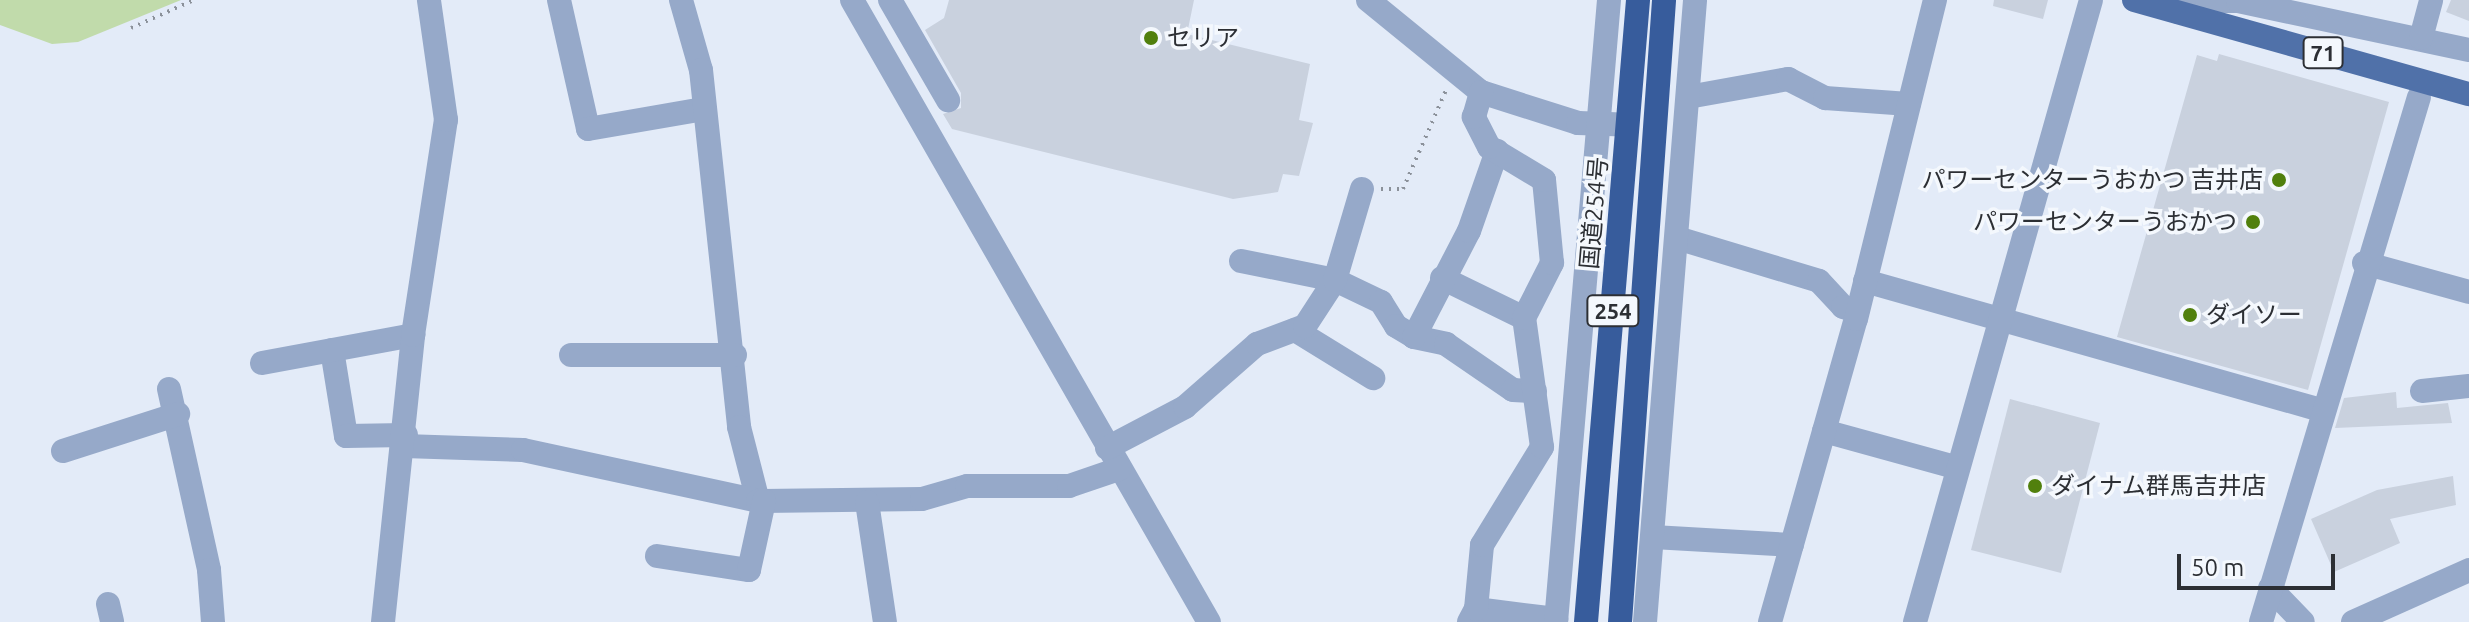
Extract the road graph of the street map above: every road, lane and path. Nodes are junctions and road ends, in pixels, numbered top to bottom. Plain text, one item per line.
1 (194, 0) edge
2 (429, 0) edge
3 (559, 0) edge
4 (681, 0) edge
5 (852, 0) edge
6 (890, 0) edge
7 (1368, 0) edge
8 (1609, 0) edge
9 (1638, 0) edge
10 (1664, 0) edge
11 (1695, 0) edge
12 (1935, 0) edge
13 (2091, 0) edge
14 (2134, 0) edge
15 (2431, 0) edge
16 (2178, 12) junction
17 (131, 28) dead end
18 (2428, 48) junction
19 (2469, 50) edge
20 (1661, 73) junction
21 (1460, 79) junction
22 (1481, 92) junction
23 (2469, 94) edge
24 (1688, 97) junction
25 (2419, 97) dead end
26 (948, 100) dead end
27 (1909, 104) junction
28 (704, 109) junction
29 (1630, 122) junction
30 (1686, 125) junction
31 (1601, 127) junction
32 (1497, 151) junction
33 (1362, 189) joint
34 (1677, 238) junction
35 (1241, 261) dead end
36 (2364, 263) junction
37 (1442, 278) junction
38 (1335, 280) junction
39 (1865, 281) junction
40 (2469, 292) edge
41 (1857, 311) junction
42 (1524, 318) junction
43 (2001, 319) junction
44 (1295, 330) junction
45 (413, 335) junction
46 (1414, 337) junction
47 (332, 350) junction
48 (571, 355) dead end
49 (735, 355) junction
50 (262, 363) dead end
51 (1373, 378) dead end
52 (2469, 386) edge
53 (169, 389) dead end
54 (1535, 391) junction
55 (2422, 391) dead end
56 (2322, 410) junction
57 (178, 414) junction
58 (1824, 431) junction
59 (405, 440) junction
60 (63, 451) dead end
61 (1113, 459) junction
62 (1958, 468) junction
63 (761, 501) junction
64 (867, 502) junction
65 (1654, 532) junction
66 (1792, 545) junction
67 (657, 556) dead end
68 (2469, 570) edge
69 (1623, 579) junction
70 (2270, 588) junction
71 (1473, 616) edge
72 (1558, 618) edge
73 (213, 622) edge
74 (383, 622) edge
75 (885, 622) edge
76 (1209, 622) edge
77 (1586, 622) edge
78 (1620, 622) edge
79 (1649, 622) edge
80 (1770, 622) edge
81 (1915, 622) edge
82 (2261, 622) edge
83 (2303, 622) edge
84 (2353, 622) edge

1 - 17 path
2 - 45 street
3 - 28 street
4 - 28 street
5 - 61 street
6 - 26 street
7 - 21 street
8 - 31 street
9 - 29 highway, 国道254号 / 254
10 - 20 highway, 254
11 - 24 street
12 - 27 street
13 - 43 street
14 - 16 main road, 71
15 - 18 street
16 - 18 street
16 - 23 main road, 71
18 - 19 street
20 - 30 street
20 - 69 highway, 254
21 - 22 street
21 - 33 path
22 - 31 street
22 - 32 street
24 - 27 street
24 - 30 street
25 - 36 street
27 - 39 street
28 - 49 street
29 - 31 street
29 - 77 highway, 国道254号 / 254
30 - 34 street
31 - 72 street
32 - 37 street
32 - 42 street
33 - 38 street
34 - 41 street
34 - 65 street
35 - 38 street
36 - 40 street
36 - 56 street
37 - 42 street
37 - 46 street
38 - 44 street
38 - 46 street
39 - 41 street
39 - 43 street
41 - 58 street
42 - 54 street
43 - 56 street
43 - 62 street
44 - 51 street
44 - 61 street
45 - 47 street
45 - 59 street
46 - 54 street
47 - 50 street
47 - 59 street
48 - 49 street
49 - 63 street
52 - 55 street
53 - 57 street
54 - 71 street
56 - 70 street
57 - 60 street
57 - 73 street
58 - 62 street
58 - 66 street
59 - 63 street
59 - 74 street
61 - 64 street
61 - 76 street
62 - 81 street
63 - 64 street
63 - 67 street
64 - 75 street
65 - 66 street
65 - 69 street
65 - 79 street
66 - 80 street
68 - 84 street
69 - 78 highway, 254
70 - 82 street
70 - 83 street
71 - 72 street

